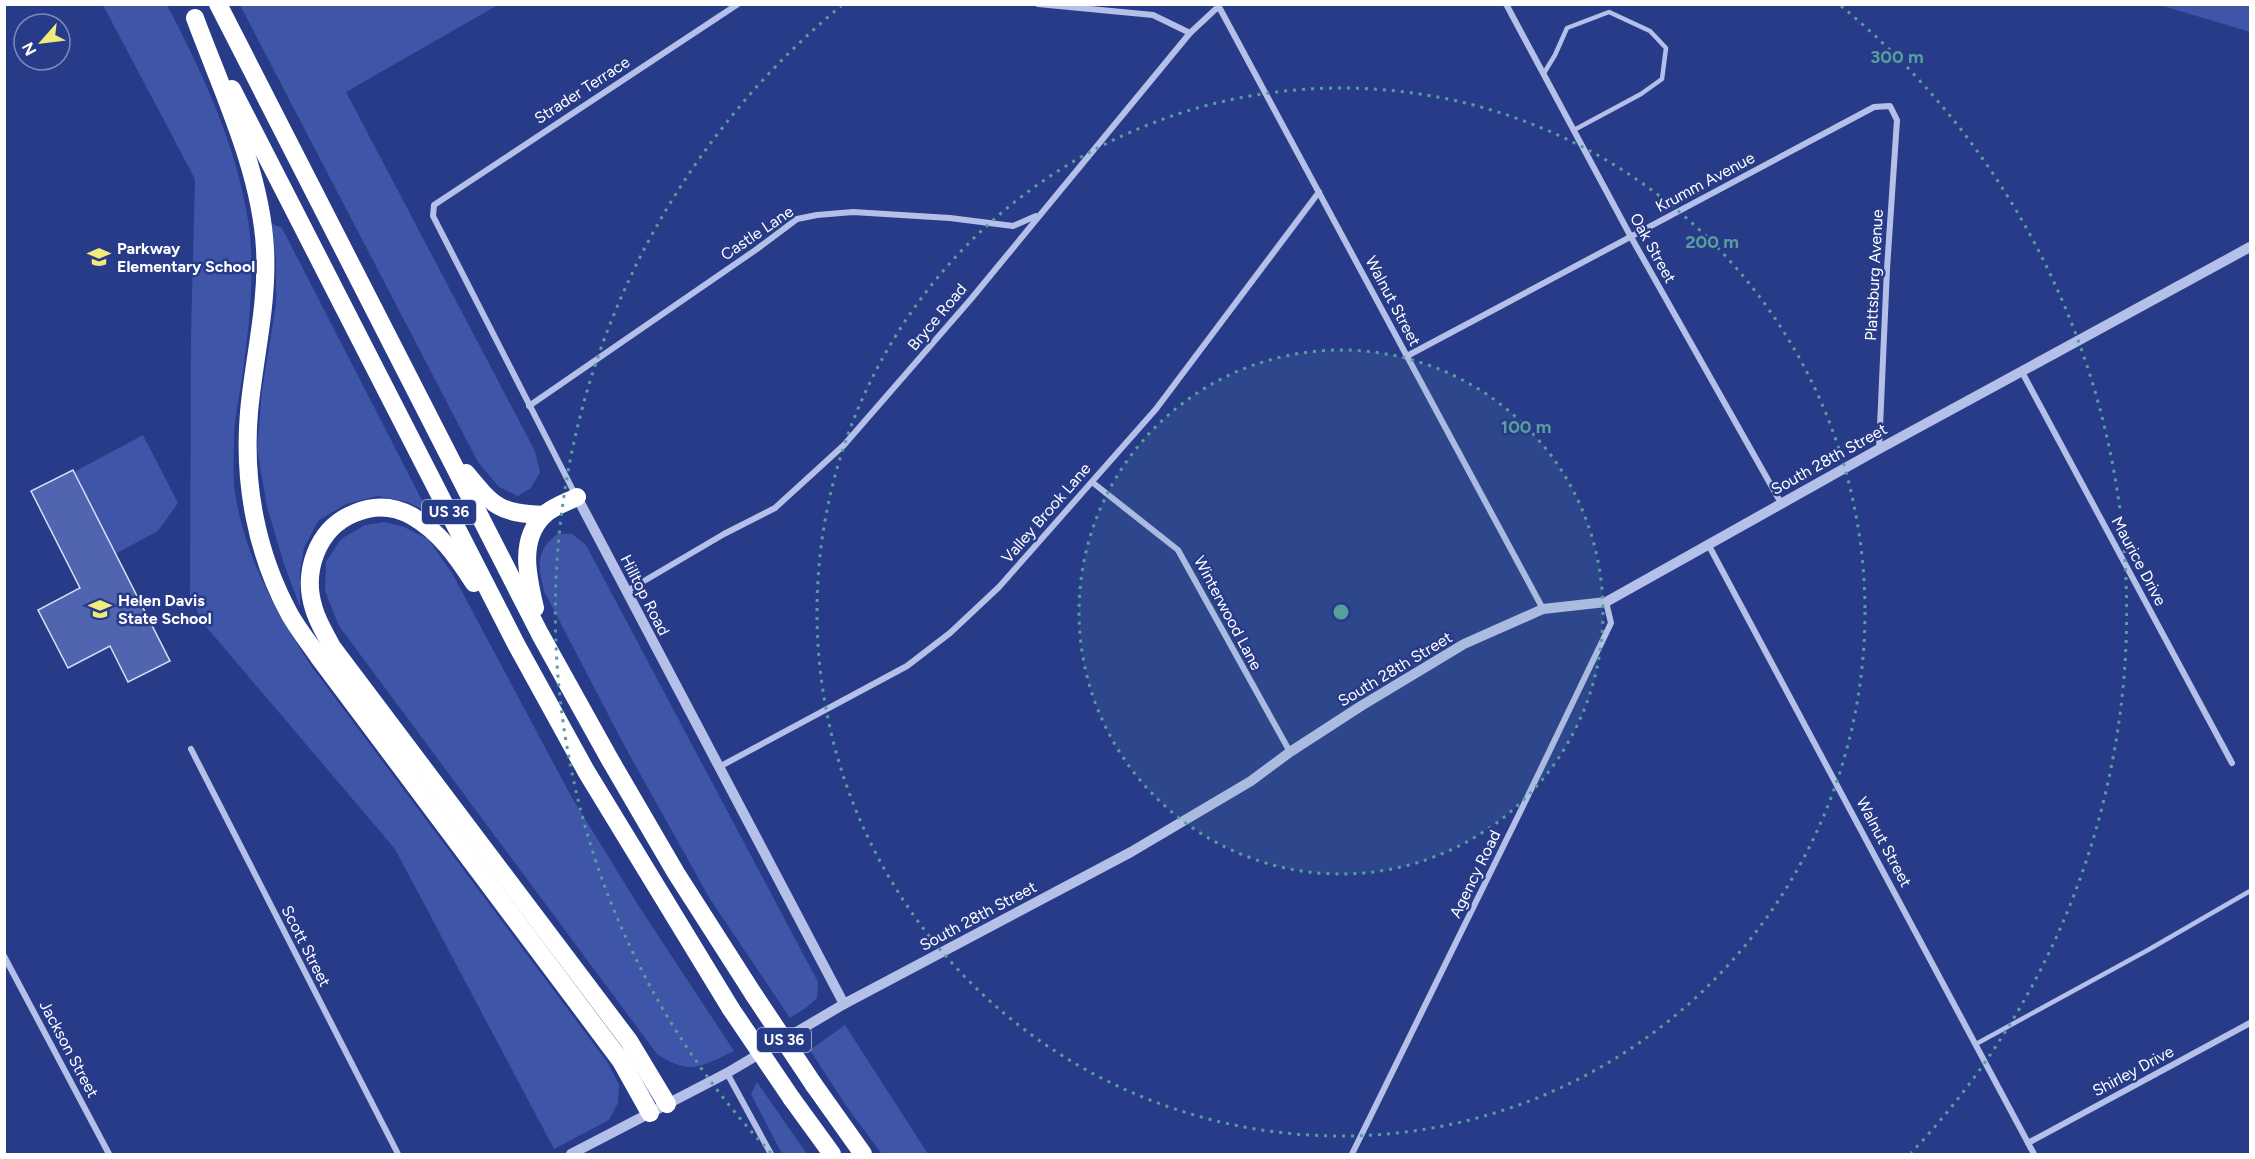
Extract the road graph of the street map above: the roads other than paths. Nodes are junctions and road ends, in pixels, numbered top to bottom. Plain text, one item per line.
1 (218, 4) edge
2 (738, 4) edge
3 (1038, 4) edge
4 (1506, 4) edge
5 (1218, 5) edge
6 (192, 11) edge
7 (1190, 33) junction
8 (1544, 73) junction
9 (1890, 106) joint
10 (1574, 130) junction
11 (1319, 192) junction
12 (442, 198) joint
13 (1039, 215) junction
14 (1631, 237) junction
15 (2250, 247) edge
16 (1407, 356) junction
17 (2022, 372) junction
18 (529, 406) junction
19 (445, 448) junction
20 (1880, 449) junction
21 (1092, 482) junction
22 (577, 497) junction
23 (1782, 503) junction
24 (544, 515) junction
25 (1708, 543) junction
26 (627, 591) junction
27 (1606, 602) junction
28 (1543, 609) junction
29 (540, 634) junction
30 (516, 645) junction
31 (191, 749) dead end
32 (1290, 752) junction
33 (2232, 763) dead end
34 (718, 768) junction
35 (2250, 891) edge
36 (4, 956) edge
37 (844, 1004) junction
38 (2250, 1023) edge
39 (1976, 1044) junction
40 (727, 1073) junction
41 (667, 1104) junction
42 (650, 1113) junction
43 (2028, 1143) junction
44 (109, 1155) edge
45 (398, 1155) edge
46 (571, 1155) edge
47 (771, 1155) edge
48 (832, 1155) edge
49 (863, 1155) edge
50 (1352, 1155) edge
51 (2034, 1155) edge

1 - 19 highway, US 36
2 - 12 street, Strader Terrace
3 - 7 street
4 - 8 street, Oak Street
5 - 7 street, Bryce Road
5 - 11 street, Walnut Street
6 - 30 highway, US 36
6 - 42 highway
7 - 13 street, Bryce Road
8 - 10 street, Oak Street
8 - 10 lane
9 - 14 street, Krumm Avenue
9 - 20 street, Plattsburg Avenue
10 - 14 street, Oak Street
11 - 16 street, Walnut Street
11 - 21 street, Valley Brook Lane
12 - 18 street, Hilltop Road
13 - 18 street, Castle Lane
13 - 26 street, Bryce Road
14 - 16 street, Krumm Avenue
14 - 23 street, Oak Street
15 - 17 street, South 28th Street
16 - 28 street, Walnut Street
17 - 20 street, South 28th Street
17 - 33 street, Maurice Drive
18 - 22 street, Hilltop Road
19 - 24 highway
19 - 29 highway, US 36
20 - 23 street, South 28th Street
21 - 32 street, Winterwood Lane
21 - 34 street, Valley Brook Lane
22 - 24 highway
22 - 26 street, Hilltop Road
23 - 25 street, South 28th Street
24 - 29 highway
25 - 27 street, South 28th Street
25 - 39 street, Walnut Street
26 - 34 street, Hilltop Road
27 - 28 street, South 28th Street
27 - 50 street, Agency Road
28 - 32 street, South 28th Street
29 - 49 highway, US 36, bridge
30 - 41 highway
30 - 48 highway, US 36, bridge
31 - 45 street, Scott Street
32 - 37 street, South 28th Street
34 - 37 street, Hilltop Road
35 - 39 lane
36 - 44 street, Jackson Street
37 - 40 street, South 28th Street
38 - 43 street, Shirley Drive
39 - 43 street, Walnut Street
40 - 41 street, South 28th Street
40 - 47 street
41 - 42 street, South 28th Street
42 - 46 street, South 28th Street
43 - 51 street, Walnut Street

